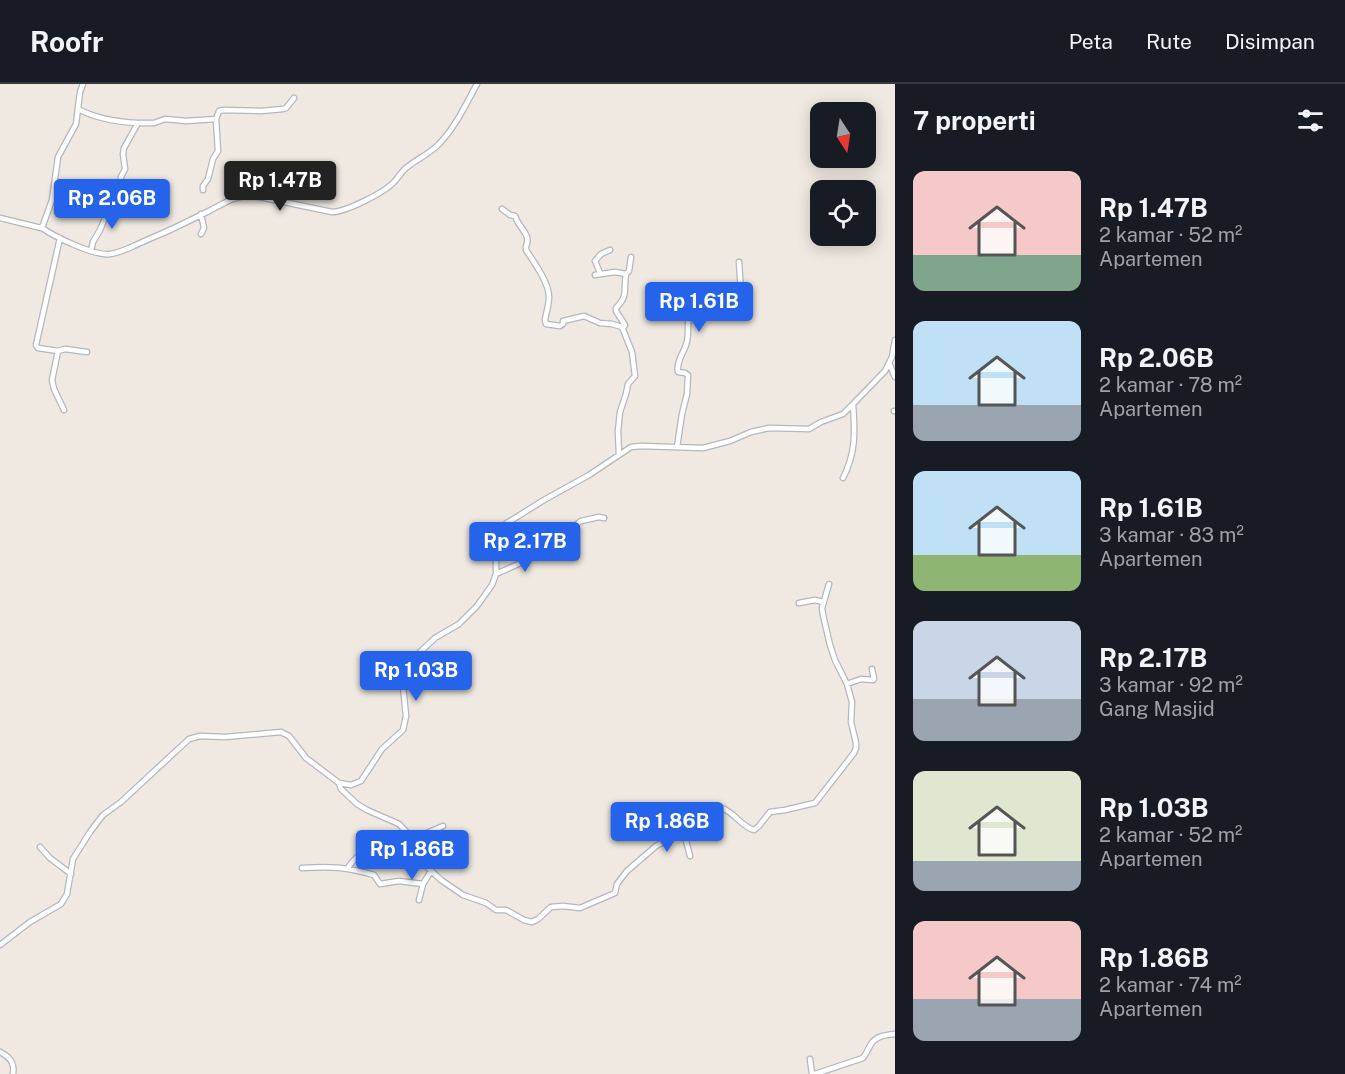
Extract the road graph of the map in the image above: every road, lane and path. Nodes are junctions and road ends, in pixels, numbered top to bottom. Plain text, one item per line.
1 (83, 84) edge
2 (477, 84) edge
3 (294, 98) dead end
4 (78, 109) junction
5 (216, 119) junction
6 (138, 123) junction
7 (203, 190) dead end
8 (502, 209) dead end
9 (201, 214) junction
10 (1, 220) edge
11 (42, 228) junction
12 (201, 234) dead end
13 (60, 238) junction
14 (610, 250) dead end
15 (91, 251) junction
16 (631, 257) dead end
17 (739, 262) dead end
18 (626, 274) junction
19 (623, 328) junction
20 (895, 340) edge
21 (58, 351) junction
22 (87, 352) dead end
23 (892, 361) edge
24 (895, 377) edge
25 (853, 405) junction
26 (64, 410) dead end
27 (677, 447) junction
28 (619, 455) junction
29 (843, 478) dead end
30 (604, 518) dead end
31 (547, 544) junction
32 (550, 557) dead end
33 (496, 574) junction
34 (829, 584) dead end
35 (823, 602) junction
36 (799, 603) dead end
37 (872, 669) dead end
38 (847, 684) junction
39 (339, 783) junction
40 (682, 825) junction
41 (443, 826) dead end
42 (413, 839) junction
43 (382, 844) dead end
44 (40, 848) dead end
45 (690, 856) dead end
46 (302, 868) dead end
47 (348, 868) junction
48 (431, 871) junction
49 (71, 874) junction
50 (423, 884) junction
51 (419, 900) dead end
52 (0, 945) edge
53 (895, 1034) edge
54 (0, 1052) edge
55 (810, 1059) dead end
56 (13, 1074) edge
57 (814, 1074) edge

1 - 4 street
2 - 9 street
3 - 5 street
4 - 6 street
4 - 11 street
5 - 6 street
5 - 7 street
6 - 15 street
8 - 19 street
9 - 12 street
9 - 15 street
10 - 11 street
11 - 13 street
13 - 15 street
13 - 21 street
14 - 18 street
16 - 18 street
17 - 27 street
18 - 19 street
19 - 28 street
20 - 23 street
21 - 22 street
21 - 26 street
23 - 24 street
23 - 25 street
25 - 27 street
25 - 29 street
27 - 28 street
28 - 33 street
30 - 31 street
31 - 32 street
31 - 33 street
33 - 39 street
34 - 35 street
35 - 36 street
35 - 38 street
37 - 38 street
38 - 40 street
39 - 42 street
39 - 49 street
40 - 45 street
40 - 48 street
41 - 42 street
42 - 48 street
43 - 47 street
44 - 49 street
46 - 47 street
47 - 50 street
48 - 50 street
49 - 52 street
50 - 51 street
53 - 57 street
54 - 56 street
55 - 57 street

